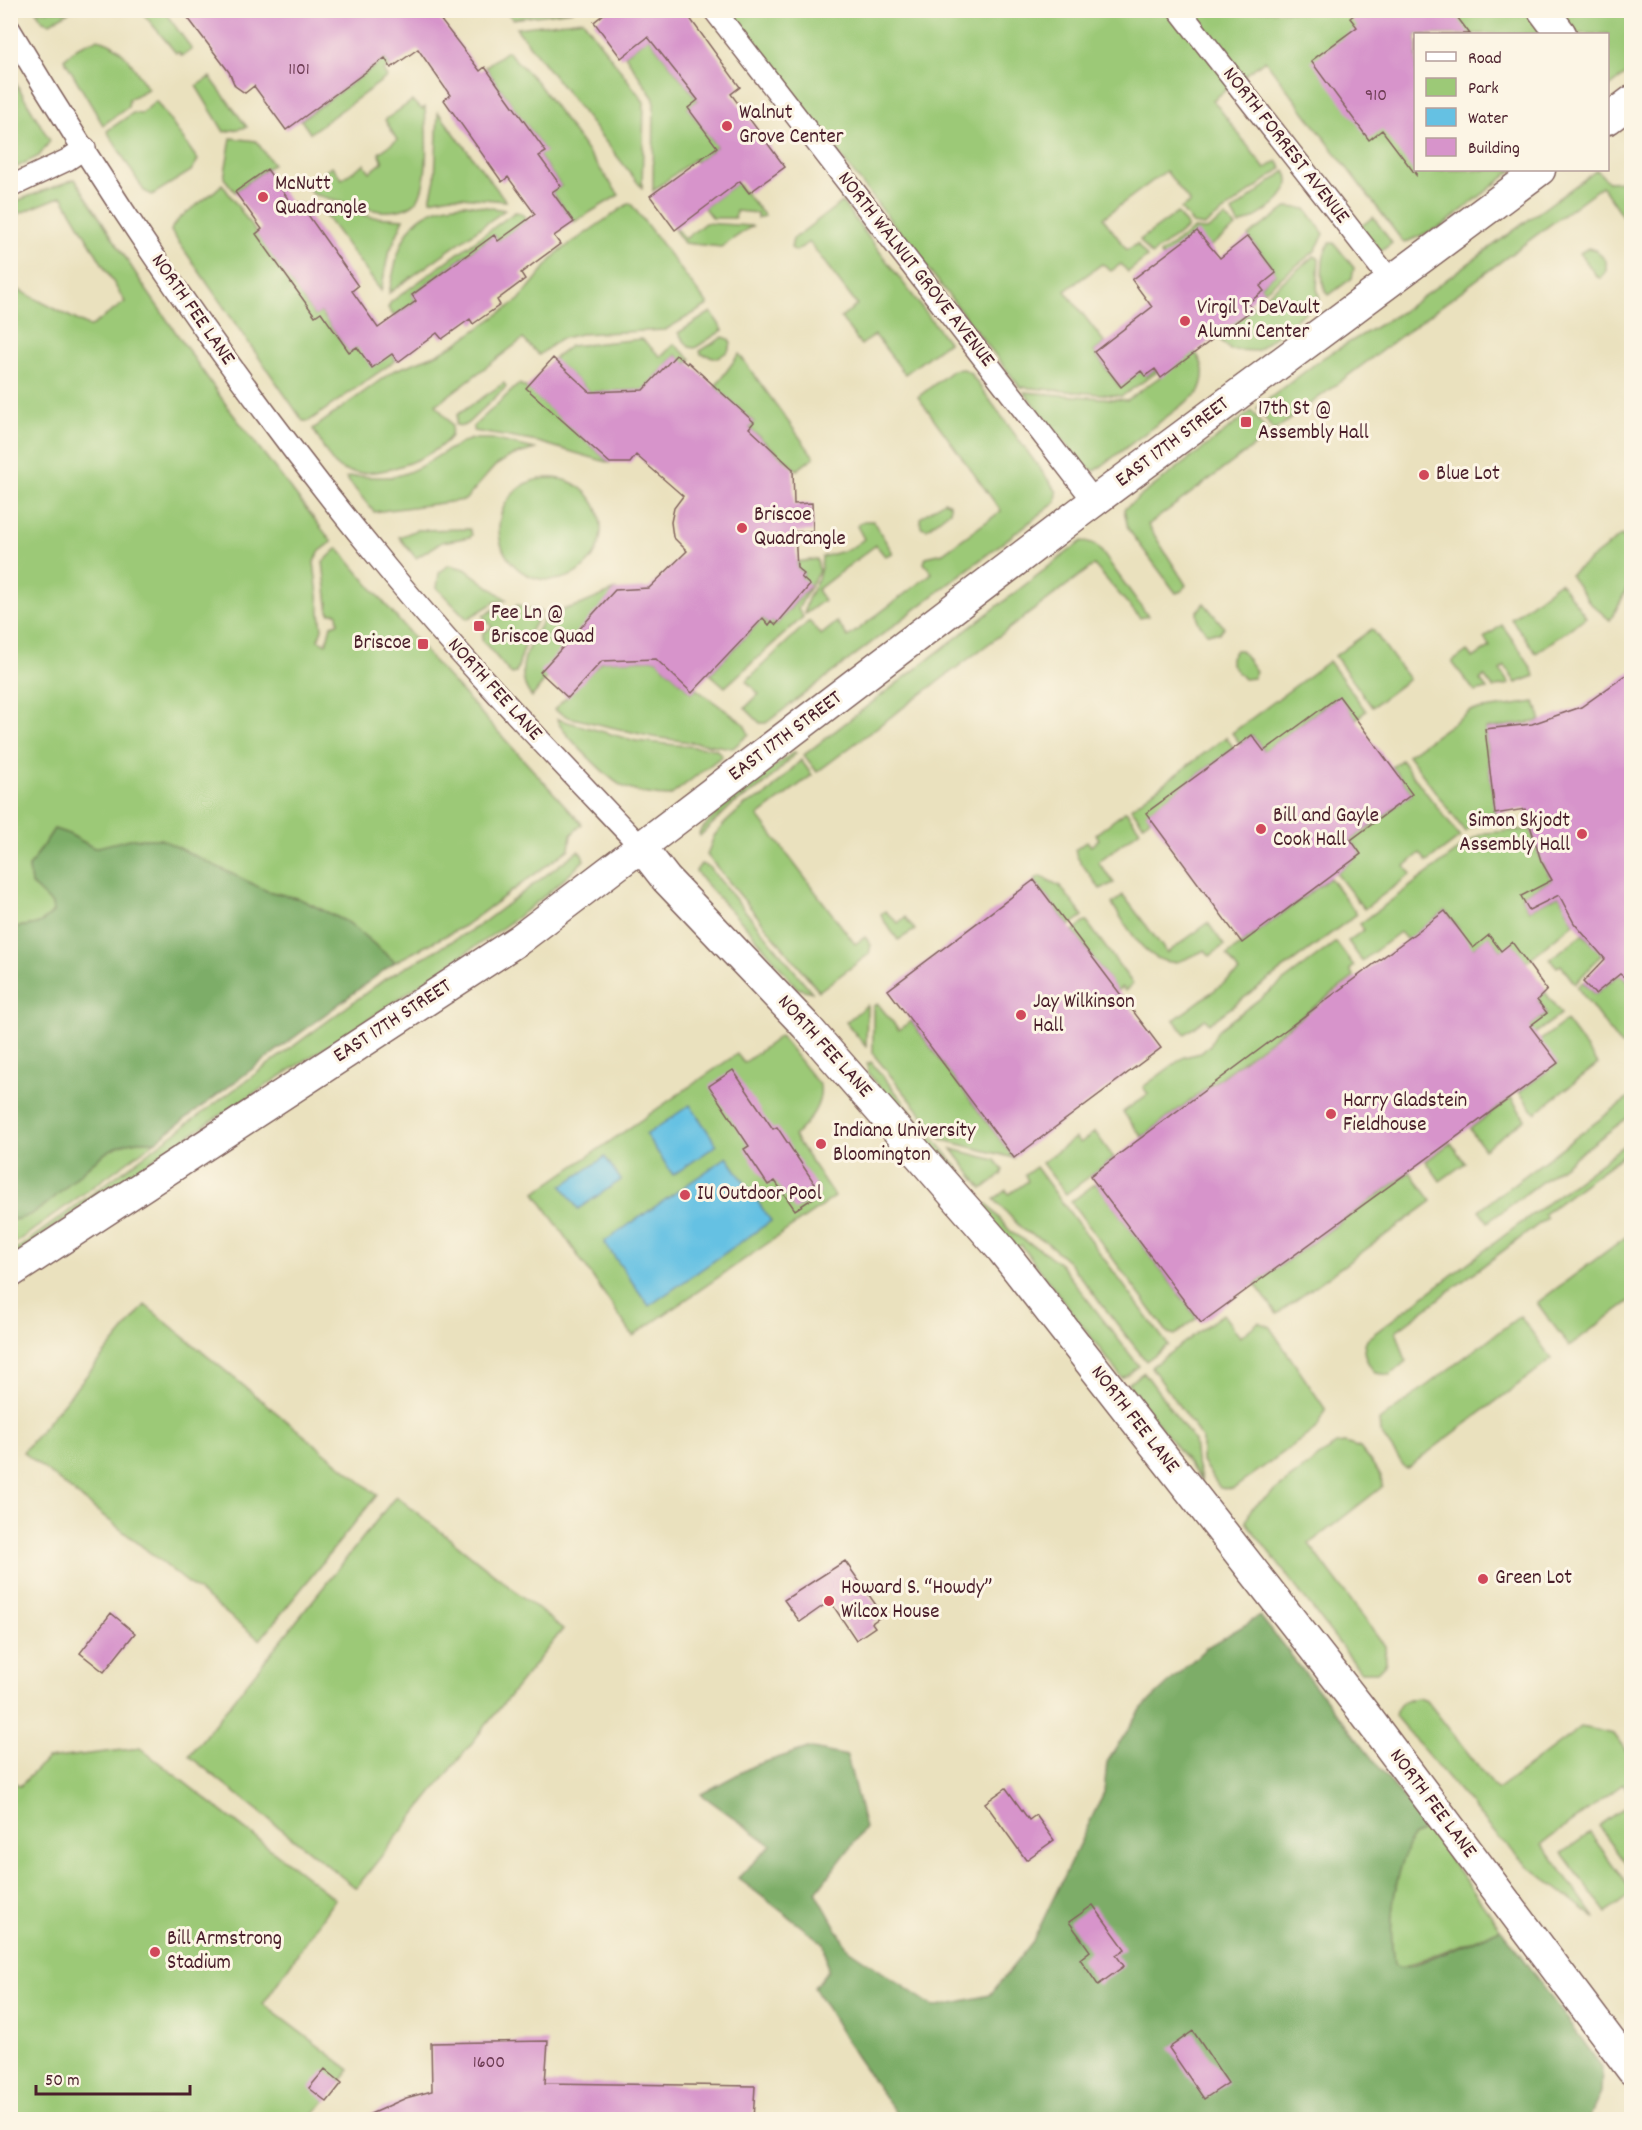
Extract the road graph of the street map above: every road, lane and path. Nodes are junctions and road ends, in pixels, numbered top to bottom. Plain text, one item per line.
1 (714, 10) edge
2 (1179, 10) edge
3 (1543, 10) edge
4 (10, 30) edge
5 (1560, 33) edge
6 (85, 148) junction
7 (1539, 171) edge
8 (10, 187) edge
9 (1390, 281) junction
10 (1094, 501) junction
11 (640, 847) junction
12 (10, 1273) edge
13 (1632, 2070) edge

1 - 10 street, NORTH WALNUT GROVE AVENUE
2 - 9 street, NORTH FORREST AVENUE
3 - 5 main road
4 - 6 street, NORTH FEE LANE
6 - 8 street
6 - 11 street, NORTH FEE LANE
7 - 9 main road, EAST 17TH STREET
9 - 10 main road, EAST 17TH STREET
10 - 11 main road, EAST 17TH STREET
11 - 12 main road, EAST 17TH STREET
11 - 13 main road, NORTH FEE LANE

